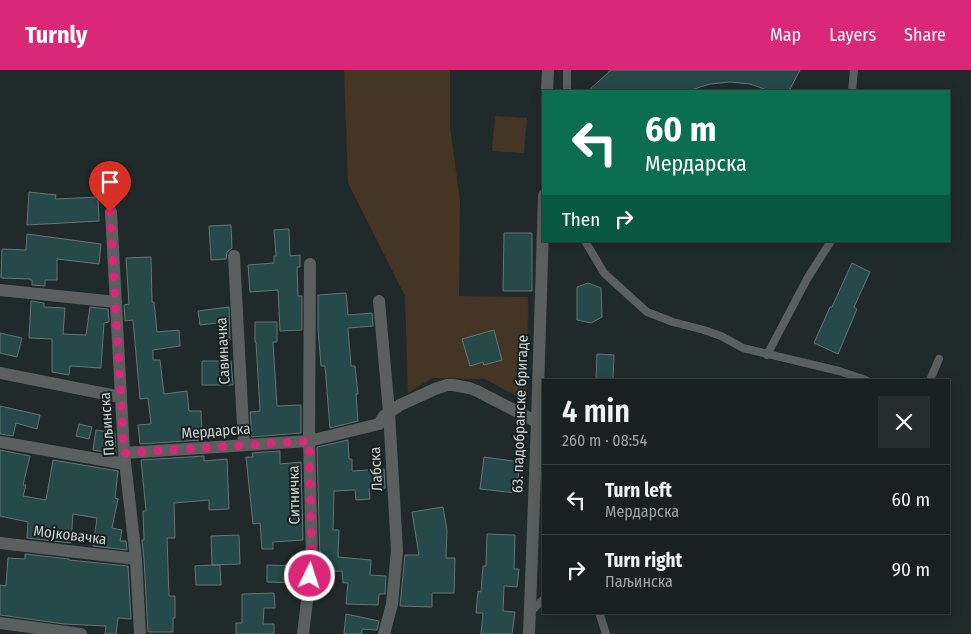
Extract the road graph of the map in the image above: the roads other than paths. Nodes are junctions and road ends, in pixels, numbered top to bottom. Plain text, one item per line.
1 (548, 70) edge
2 (567, 70) edge
3 (854, 70) edge
4 (547, 90) edge
5 (567, 90) edge
6 (852, 90) edge
7 (110, 212) dead end
8 (543, 242) edge
9 (586, 242) edge
10 (830, 242) edge
11 (234, 256) dead end
12 (310, 264) dead end
13 (0, 290) edge
14 (379, 301) dead end
15 (116, 302) junction
16 (767, 355) junction
17 (939, 359) dead end
18 (0, 373) edge
19 (863, 379) edge
20 (930, 379) edge
21 (121, 397) junction
22 (389, 412) junction
23 (537, 422) junction
24 (309, 441) junction
25 (0, 442) edge
26 (244, 445) junction
27 (125, 459) junction
28 (0, 543) edge
29 (136, 560) junction
30 (542, 601) edge
31 (529, 613) junction
32 (600, 614) edge
33 (0, 623) edge
34 (82, 634) edge
35 (140, 634) edge
36 (302, 634) edge
37 (384, 634) edge
38 (528, 634) edge
39 (606, 634) edge

1 - 4 street
2 - 5 lane
3 - 6 lane
7 - 15 street, Паљинска
8 - 23 street, 63. падобранске бригаде
9 - 16 lane
10 - 16 lane
11 - 26 street, Савиначка
12 - 24 street, Ситничка
13 - 15 street
14 - 22 street, Лабска
15 - 21 street, Паљинска
16 - 19 lane
17 - 20 lane
18 - 21 street
21 - 27 street, Паљинска
22 - 23 street, Мердарска
22 - 24 street, Мердарска
22 - 37 street, Лабска
23 - 31 street, 63. падобранске бригаде
24 - 26 street, Мердарска
24 - 36 street, Ситничка
25 - 27 street, Мердарска
26 - 27 street, Мердарска
27 - 29 street, Паљинска
28 - 29 street, Мојковачка
29 - 35 street, Паљинска
30 - 31 lane
31 - 38 street, 63. падобранске бригаде
32 - 39 lane
33 - 34 street

